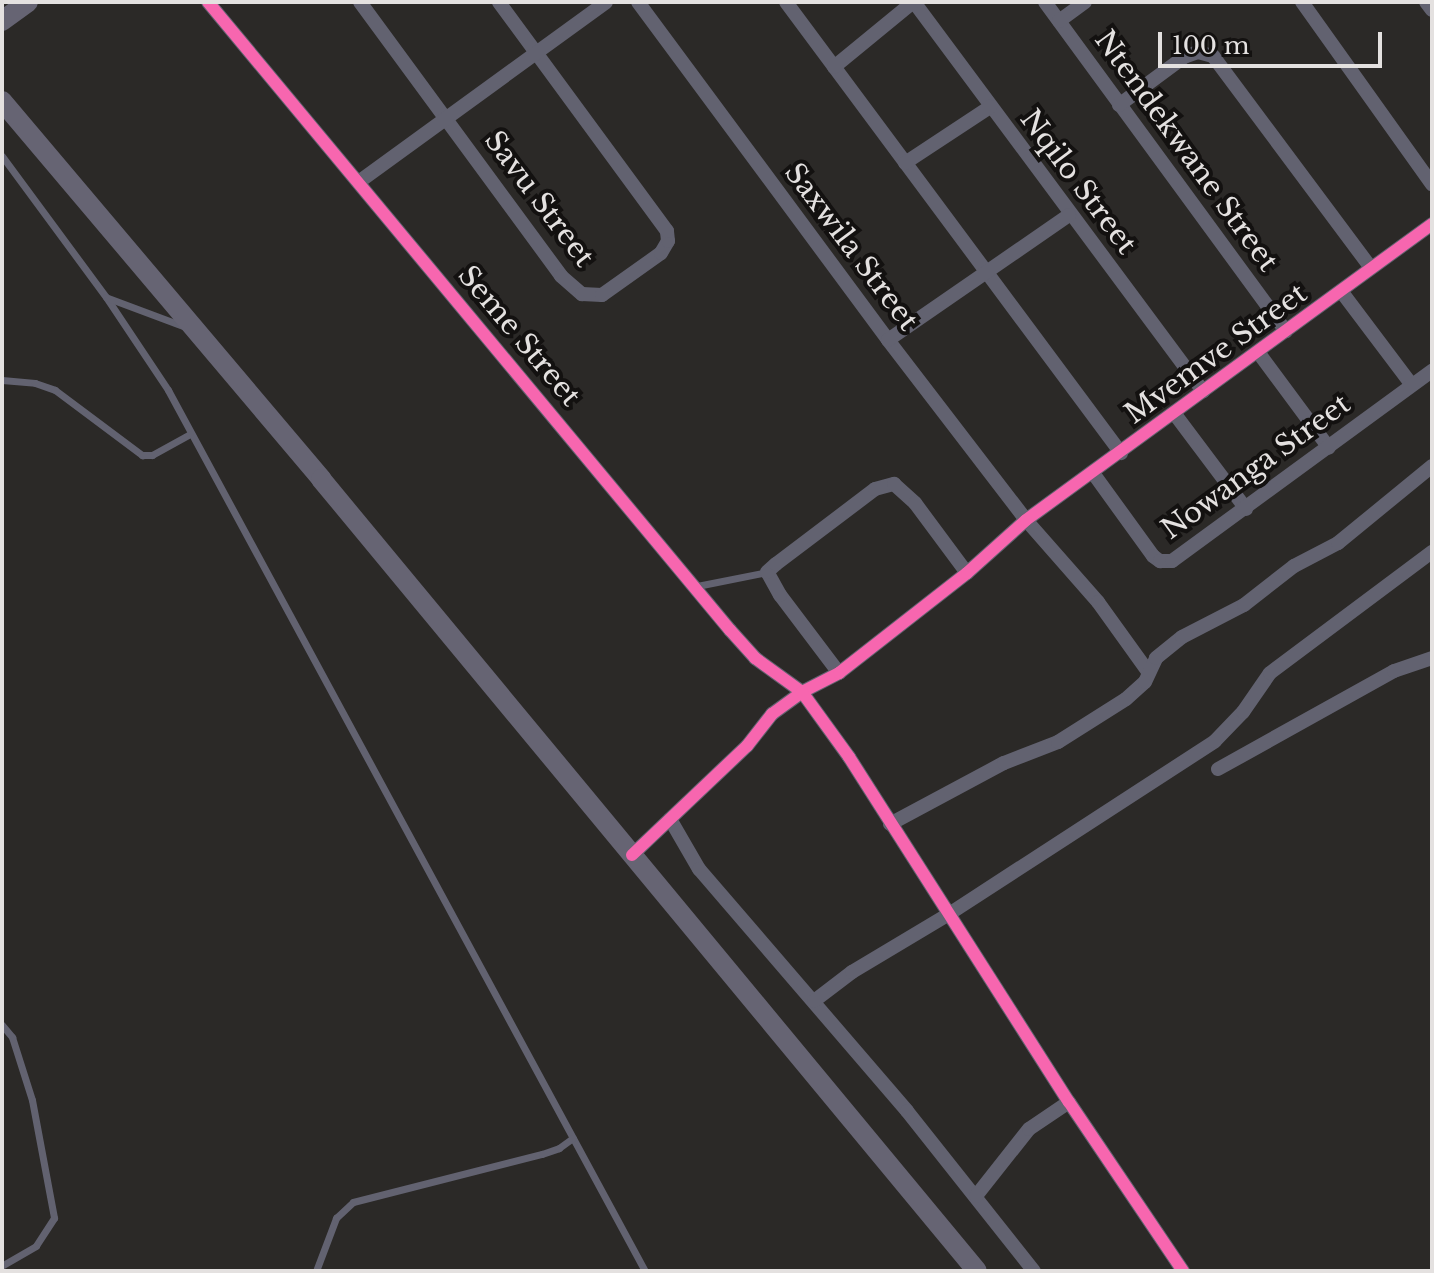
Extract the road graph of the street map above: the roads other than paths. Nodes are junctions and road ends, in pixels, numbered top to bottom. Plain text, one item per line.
1 (28, 2) edge
2 (208, 2) edge
3 (360, 2) edge
4 (499, 2) edge
5 (606, 2) edge
6 (638, 2) edge
7 (786, 2) edge
8 (914, 2) edge
9 (1045, 2) edge
10 (1085, 2) edge
11 (1302, 2) edge
12 (1426, 2) edge
13 (1432, 10) edge
14 (2, 21) edge
15 (1059, 21) junction
16 (538, 53) junction
17 (834, 67) junction
18 (2, 101) edge
19 (1119, 105) junction
20 (990, 107) junction
21 (449, 120) junction
22 (2, 156) edge
23 (905, 163) junction
24 (360, 181) junction
25 (1432, 184) edge
26 (1069, 215) junction
27 (1432, 224) edge
28 (1371, 268) junction
29 (986, 273) junction
30 (1341, 291) junction
31 (106, 297) junction
32 (195, 330) junction
33 (1286, 331) junction
34 (888, 340) junction
35 (1258, 352) junction
36 (1432, 371) edge
37 (2, 380) edge
38 (1411, 384) junction
39 (1203, 391) junction
40 (1174, 413) junction
41 (190, 434) junction
42 (1329, 448) junction
43 (1121, 453) junction
44 (1432, 466) edge
45 (1093, 473) junction
46 (1246, 509) junction
47 (1026, 520) junction
48 (1432, 552) edge
49 (767, 572) junction
50 (967, 573) junction
51 (697, 586) junction
52 (1432, 658) edge
53 (839, 673) junction
54 (1149, 673) junction
55 (802, 692) junction
56 (1218, 769) dead end
57 (670, 819) junction
58 (890, 824) junction
59 (632, 855) junction
60 (949, 914) junction
61 (814, 1001) junction
62 (2, 1025) edge
63 (1069, 1102) junction
64 (573, 1138) junction
65 (976, 1196) junction
66 (2, 1266) edge
67 (316, 1271) edge
68 (644, 1271) edge
69 (977, 1271) edge
70 (1034, 1271) edge
71 (1183, 1271) edge

1 - 14 main road
2 - 24 street, Seme Street
3 - 21 street, Savu Street
4 - 16 street, Savu Street
5 - 16 street
6 - 34 street, Saxwila Street
7 - 17 street
8 - 17 street
8 - 20 street, Nqilo Street
9 - 15 street, Ntendekwane Street
10 - 15 street
11 - 25 street
12 - 13 street
15 - 19 street, Ntendekwane Street
16 - 21 street
16 - 21 street, Savu Street
17 - 23 street
18 - 32 main road
19 - 28 street
19 - 33 street, Ntendekwane Street
20 - 23 street
20 - 26 street, Nqilo Street
21 - 24 street
22 - 31 lane
23 - 29 street
24 - 51 street, Seme Street
26 - 29 street
26 - 39 street, Nqilo Street
27 - 28 street, Mvemve Street
28 - 30 street, Mvemve Street
29 - 34 street
29 - 43 street
30 - 33 street, Mvemve Street
30 - 38 street
31 - 32 lane
31 - 41 lane
32 - 59 main road
33 - 35 street, Mvemve Street
34 - 47 street, Saxwila Street
35 - 39 street, Mvemve Street
35 - 42 street
36 - 38 street, Nowanga Street
37 - 41 lane
38 - 42 street, Nowanga Street
39 - 40 street, Mvemve Street
40 - 43 street, Mvemve Street
40 - 46 street
41 - 64 lane
42 - 46 street, Nowanga Street
43 - 45 street, Mvemve Street
44 - 54 street
45 - 46 street, Nowanga Street
45 - 47 street, Mvemve Street
47 - 50 street
47 - 54 street, Saxwila Street
48 - 60 street
49 - 50 street
49 - 51 lane
49 - 53 street
50 - 53 street
51 - 55 street, Seme Street
52 - 56 street
53 - 55 street
54 - 58 street
55 - 57 street
55 - 58 street
57 - 59 street
57 - 61 street
58 - 60 street
59 - 69 main road
60 - 61 street
60 - 63 street
61 - 65 street
62 - 66 lane
63 - 65 street
63 - 71 street
64 - 67 lane
64 - 68 lane
65 - 70 street

